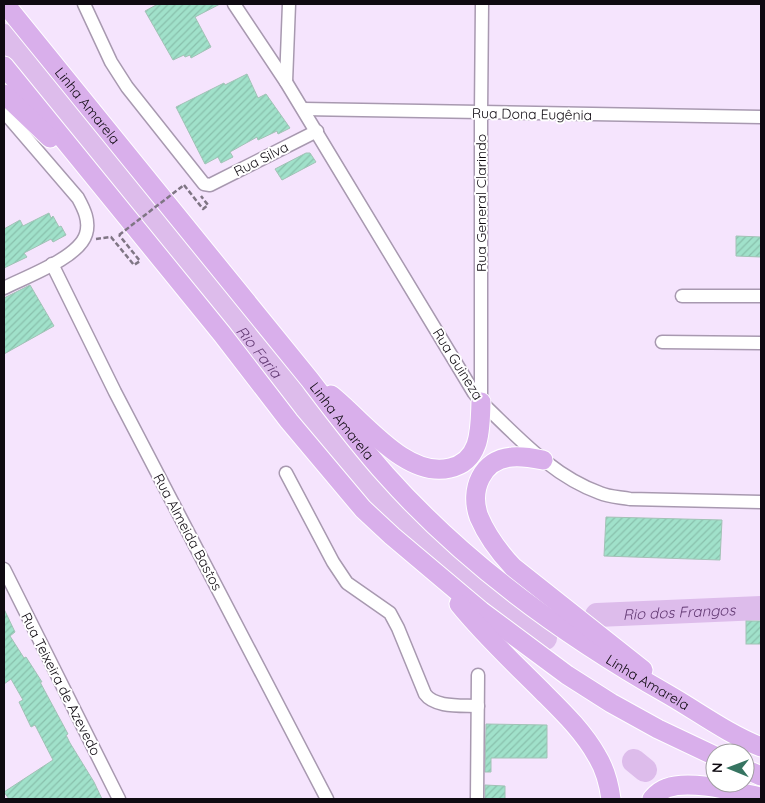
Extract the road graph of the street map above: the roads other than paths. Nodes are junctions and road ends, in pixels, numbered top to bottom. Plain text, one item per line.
1 (5, 4) edge
2 (84, 4) edge
3 (234, 4) edge
4 (289, 4) edge
5 (482, 4) edge
6 (4, 66) edge
7 (286, 82) junction
8 (4, 94) edge
9 (303, 109) junction
10 (4, 112) edge
11 (481, 113) junction
12 (761, 118) edge
13 (316, 131) junction
14 (102, 188) junction
15 (52, 264) junction
16 (4, 288) edge
17 (682, 296) dead end
18 (761, 296) edge
19 (662, 342) dead end
20 (761, 342) edge
21 (310, 380) junction
22 (481, 402) junction
23 (543, 460) junction
24 (286, 473) dead end
25 (761, 502) edge
26 (4, 569) edge
27 (438, 575) junction
28 (478, 675) dead end
29 (682, 703) junction
30 (478, 706) junction
31 (761, 747) edge
32 (705, 751) edge
33 (761, 797) edge
34 (119, 799) edge
35 (327, 799) edge
36 (477, 799) edge
37 (611, 799) edge
38 (652, 799) edge

1 - 21 highway, Linha Amarela
2 - 13 street, Rua Silva
3 - 7 street, Rua Guineza
4 - 7 street
5 - 11 street, Rua General Clarindo
6 - 14 highway
7 - 9 street, Rua Guineza
8 - 14 highway
9 - 11 street, Rua Dona Eugênia
9 - 13 street, Rua Guineza
10 - 15 street
11 - 12 street, Rua Dona Eugênia
11 - 22 street, Rua General Clarindo
13 - 22 street, Rua Guineza
14 - 27 highway
15 - 16 street
15 - 35 street, Rua Almeida Bastos
17 - 18 street
19 - 20 street
21 - 22 highway
21 - 29 highway, Linha Amarela
22 - 23 street, Rua Guineza
23 - 25 street, Rua Guineza
23 - 29 highway
24 - 30 street
26 - 34 street, Rua Teixeira de Azevedo
27 - 32 highway
27 - 37 highway
28 - 30 street
29 - 31 highway, Linha Amarela
30 - 36 street
33 - 38 highway

